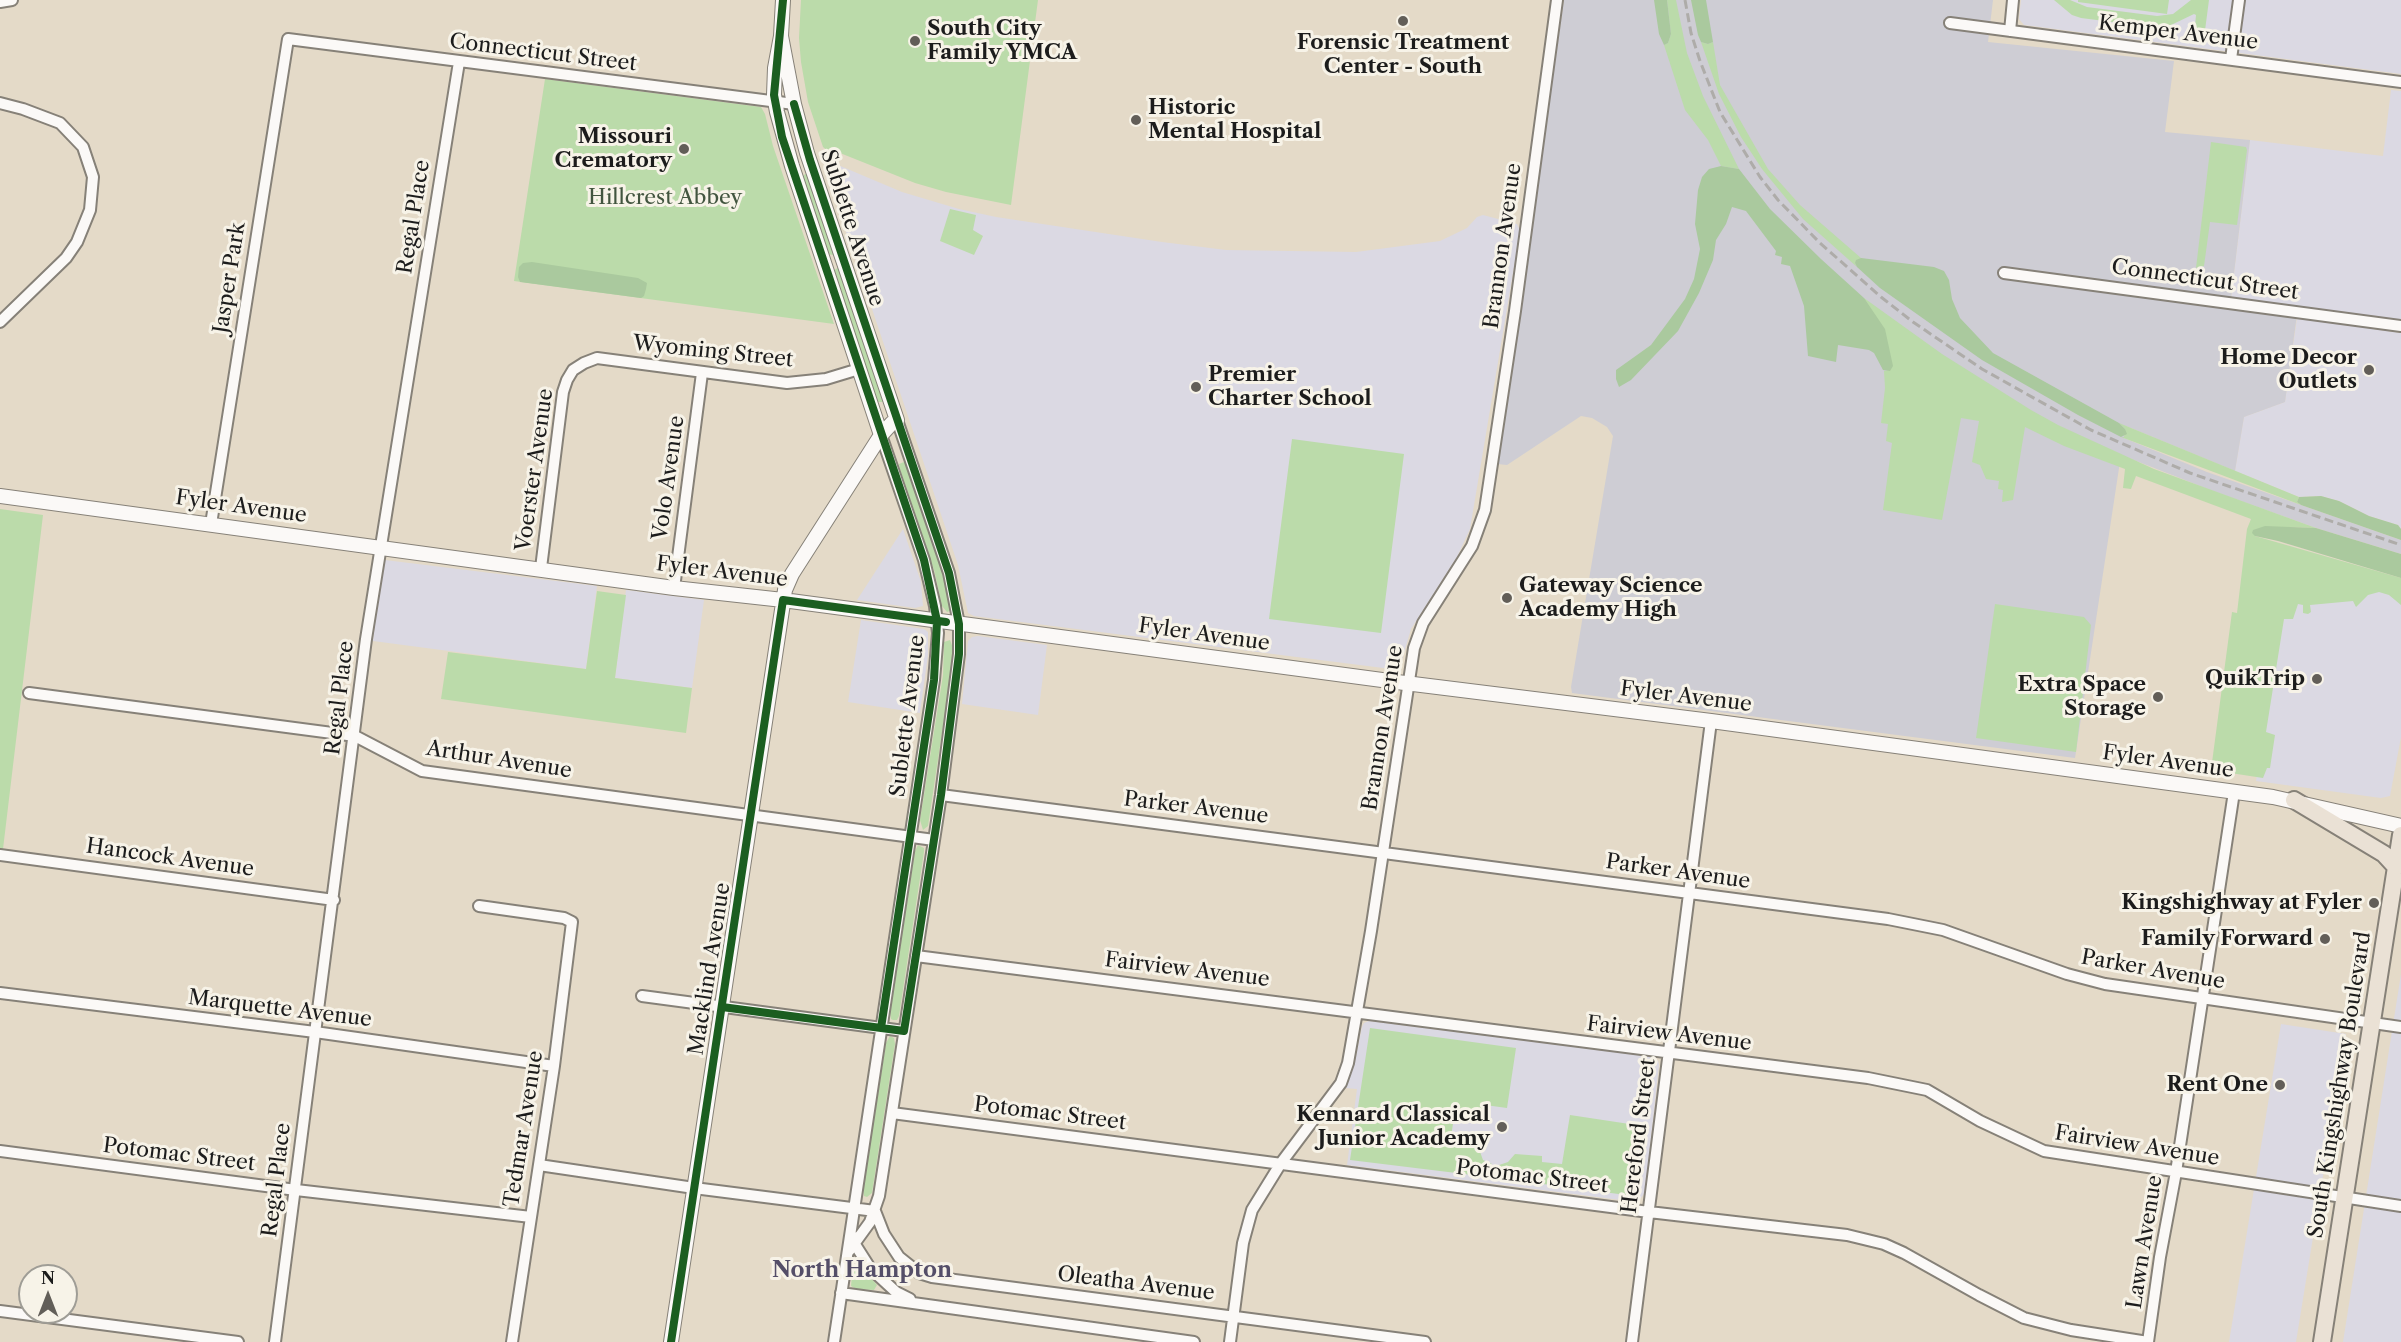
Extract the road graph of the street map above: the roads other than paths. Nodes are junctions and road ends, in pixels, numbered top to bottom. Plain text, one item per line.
1 (12, 0) edge
2 (783, 0) edge
3 (1557, 0) edge
4 (2013, 0) edge
5 (2239, 0) edge
6 (0, 2) edge
7 (1950, 23) dead end
8 (2010, 31) junction
9 (781, 36) junction
10 (288, 39) joint
11 (2231, 59) junction
12 (459, 62) junction
13 (2401, 82) edge
14 (775, 102) junction
15 (0, 103) edge
16 (794, 104) junction
17 (2004, 273) dead end
18 (0, 322) edge
19 (2401, 326) edge
20 (597, 358) joint
21 (859, 369) junction
22 (702, 372) junction
23 (897, 420) junction
24 (881, 435) junction
25 (0, 496) edge
26 (211, 524) junction
27 (381, 547) junction
28 (541, 568) junction
29 (674, 588) junction
30 (783, 600) junction
31 (937, 621) junction
32 (958, 624) junction
33 (1407, 683) junction
34 (29, 693) dead end
35 (1711, 721) junction
36 (355, 736) junction
37 (2234, 792) junction
38 (941, 795) junction
39 (2294, 800) junction
40 (752, 815) junction
41 (2401, 826) edge
42 (910, 837) junction
43 (934, 840) junction
44 (2401, 843) edge
45 (1383, 852) junction
46 (0, 855) edge
47 (2396, 867) junction
48 (1689, 893) junction
49 (334, 900) junction
50 (479, 906) dead end
51 (916, 956) junction
52 (0, 993) edge
53 (642, 996) dead end
54 (2202, 999) junction
55 (722, 1006) junction
56 (1358, 1012) junction
57 (2372, 1023) junction
58 (2401, 1027) edge
59 (881, 1028) junction
60 (904, 1031) junction
61 (315, 1032) junction
62 (1669, 1054) junction
63 (554, 1066) junction
64 (892, 1113) junction
65 (0, 1151) edge
66 (1281, 1163) junction
67 (539, 1166) junction
68 (2176, 1172) junction
69 (694, 1188) junction
70 (297, 1190) junction
71 (2345, 1198) junction
72 (2401, 1206) edge
73 (853, 1209) junction
74 (875, 1211) junction
75 (1648, 1212) junction
76 (531, 1217) junction
77 (851, 1222) junction
78 (855, 1241) junction
79 (846, 1260) junction
80 (841, 1293) junction
81 (927, 1305) junction
82 (0, 1311) edge
83 (1233, 1317) junction
84 (238, 1342) edge
85 (275, 1342) edge
86 (512, 1342) edge
87 (671, 1342) edge
88 (834, 1342) edge
89 (1194, 1342) edge
90 (1230, 1342) edge
91 (1425, 1342) edge
92 (1632, 1342) edge
93 (2148, 1342) edge
94 (2322, 1342) edge

1 - 6 street
2 - 9 street, Sublette Avenue
3 - 33 street, Brannon Avenue
4 - 8 street
5 - 11 street
7 - 8 street, Kemper Avenue
8 - 11 street, Kemper Avenue
9 - 14 street, Sublette Avenue
9 - 16 street, Sublette Avenue
10 - 12 street, Connecticut Street
10 - 26 street, Jasper Park
11 - 13 street, Kemper Avenue
12 - 14 street, Connecticut Street
12 - 27 street, Regal Place
14 - 16 street, Connecticut Street
14 - 21 street, Sublette Avenue
15 - 18 street
16 - 23 street, Sublette Avenue
17 - 19 street, Connecticut Street
20 - 22 street, Wyoming Street
20 - 28 street, Voerster Avenue
21 - 22 street, Wyoming Street
21 - 24 street, Sublette Avenue
22 - 29 street, Volo Avenue
23 - 24 street, Macklind Avenue
23 - 32 street, Sublette Avenue
24 - 30 street, Macklind Avenue
24 - 31 street, Sublette Avenue
25 - 26 street, Fyler Avenue
26 - 27 street, Fyler Avenue
27 - 28 street, Fyler Avenue
27 - 36 street, Regal Place
28 - 29 street, Fyler Avenue
29 - 30 street, Fyler Avenue
30 - 31 street, Fyler Avenue
30 - 40 street, Macklind Avenue
31 - 32 street, Fyler Avenue
31 - 42 street, Sublette Avenue
32 - 33 street, Fyler Avenue
32 - 38 street, Sublette Avenue
33 - 35 street, Fyler Avenue
33 - 45 street, Brannon Avenue
34 - 36 street, Arthur Avenue
35 - 37 street, Fyler Avenue
35 - 48 street, Hereford Street
36 - 40 street, Arthur Avenue
36 - 49 street, Regal Place
37 - 39 street, Fyler Avenue
37 - 54 street, Lawn Avenue
38 - 43 street, Sublette Avenue
38 - 45 street, Parker Avenue
39 - 41 street, Fyler Avenue
39 - 47 main road
40 - 42 street, Arthur Avenue
40 - 55 street, Macklind Avenue
42 - 43 street, Arthur Avenue
42 - 59 street, Sublette Avenue
43 - 51 street, Sublette Avenue
44 - 47 main road, South Kingshighway Boulevard
45 - 48 street, Parker Avenue
45 - 56 street, Brannon Avenue
46 - 49 street, Hancock Avenue
47 - 57 main road, South Kingshighway Boulevard
48 - 54 street, Parker Avenue
48 - 62 street, Hereford Street
49 - 61 street, Regal Place
50 - 63 street, Tedmar Avenue
51 - 56 street, Fairview Avenue
51 - 60 street, Sublette Avenue
52 - 61 street, Marquette Avenue
53 - 55 street
54 - 57 street, Parker Avenue
54 - 68 street, Lawn Avenue
55 - 59 street
55 - 69 street, Macklind Avenue
56 - 62 street, Fairview Avenue
56 - 66 street, Brannon Avenue
57 - 58 street, Parker Avenue
57 - 71 main road, South Kingshighway Boulevard
59 - 60 street
59 - 73 street, Sublette Avenue
60 - 64 street, Sublette Avenue
61 - 63 street, Marquette Avenue
61 - 70 street, Regal Place
62 - 68 street, Fairview Avenue
62 - 75 street, Hereford Street
63 - 67 street, Tedmar Avenue
64 - 66 street, Potomac Street
64 - 74 street, Sublette Avenue
65 - 70 street, Potomac Street
66 - 75 street, Potomac Street
66 - 83 street, Brannon Avenue
67 - 69 street
67 - 76 street, Tedmar Avenue
68 - 71 street, Fairview Avenue
68 - 93 street, Lawn Avenue
69 - 73 street
69 - 87 street, Macklind Avenue
70 - 76 street, Potomac Street
70 - 85 street, Regal Place
71 - 72 street, Fairview Avenue
71 - 94 main road, South Kingshighway Boulevard
73 - 74 street
73 - 77 street, Sublette Avenue
74 - 78 street, Sublette Avenue
74 - 83 street, Oleatha Avenue
75 - 92 street, Hereford Street
75 - 93 street, Potomac Street
76 - 86 street, Tedmar Avenue
77 - 78 street
77 - 79 street, Sublette Avenue
78 - 79 street, Sublette Avenue
78 - 81 street
79 - 80 street, Sublette Avenue
80 - 81 street
80 - 88 street, Sublette Avenue
81 - 89 street
82 - 84 street
83 - 90 street, Brannon Avenue
83 - 91 street, Oleatha Avenue

